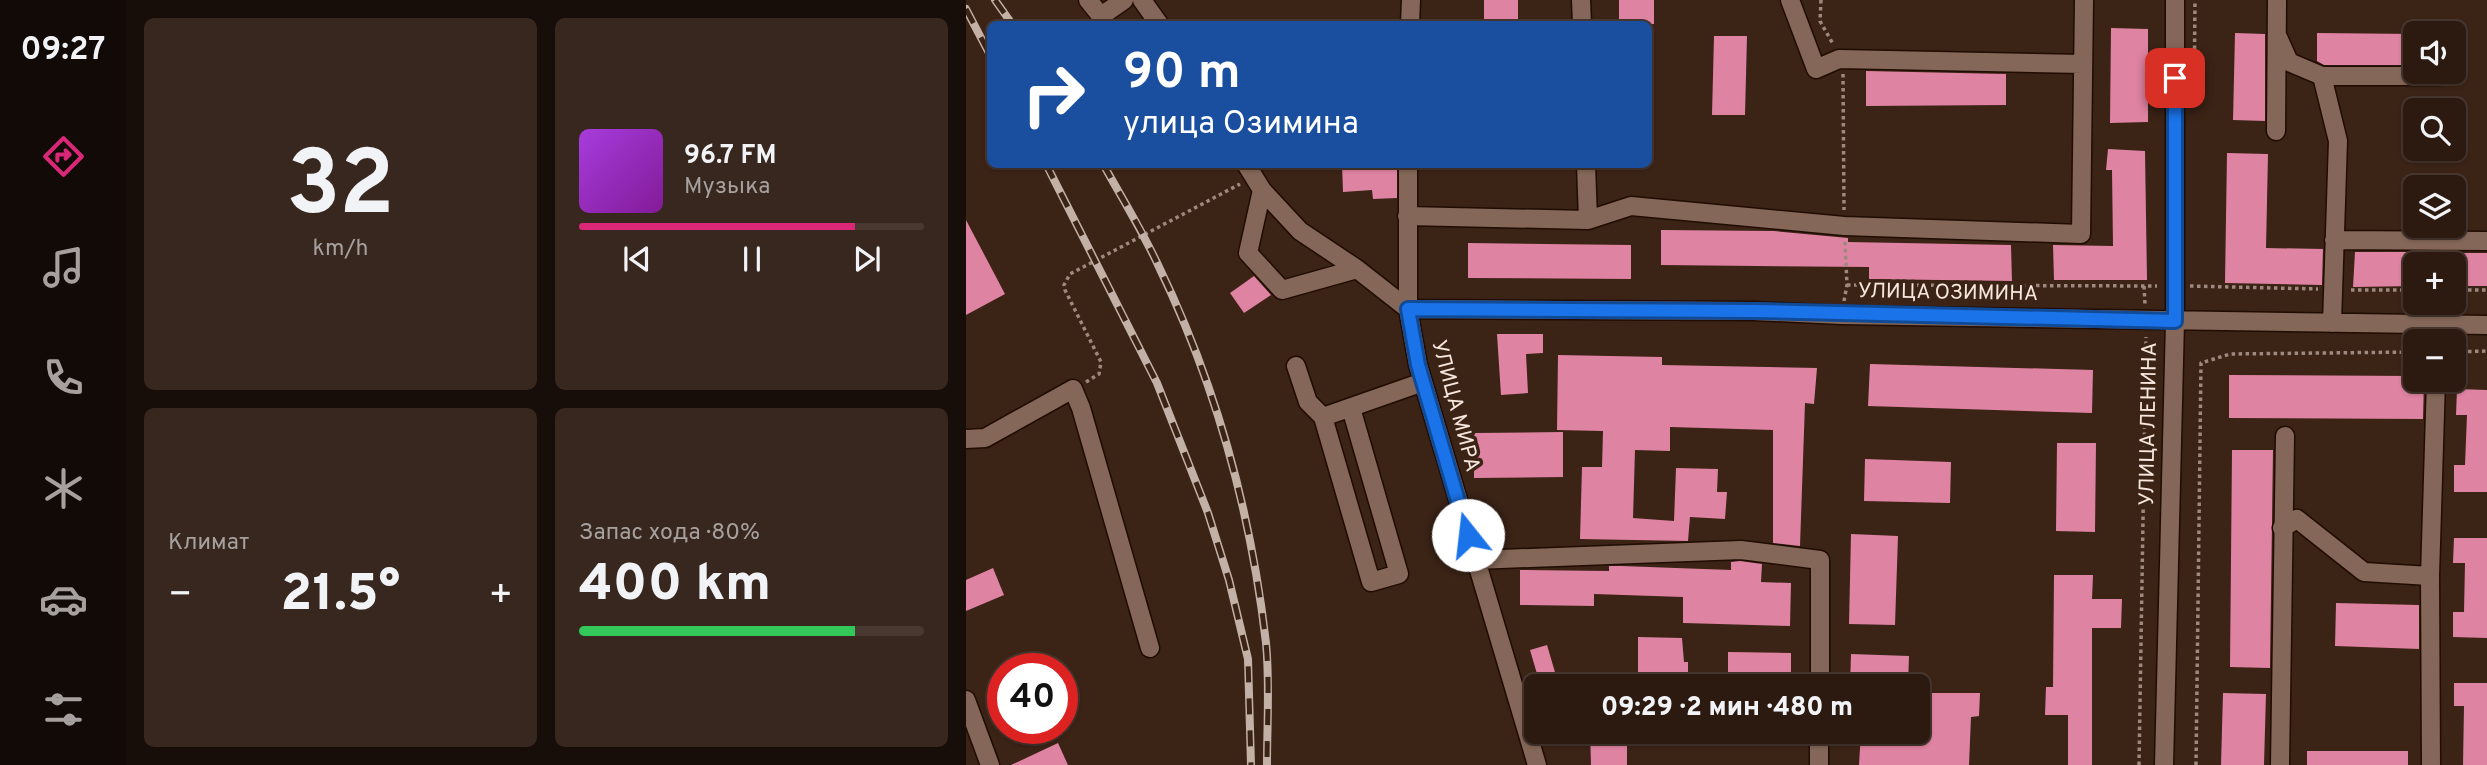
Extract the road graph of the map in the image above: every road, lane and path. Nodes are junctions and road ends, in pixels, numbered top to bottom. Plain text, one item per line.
1 (1088, 0) edge
2 (1125, 0) edge
3 (1142, 0) edge
4 (1411, 0) edge
5 (1581, 0) edge
6 (1790, 0) edge
7 (1821, 0) edge
8 (2084, 0) edge
9 (2175, 0) edge
10 (2277, 0) edge
11 (1157, 21) edge
12 (1410, 21) edge
13 (1582, 21) edge
14 (2277, 35) junction
15 (1839, 59) junction
16 (2083, 64) junction
17 (2322, 76) junction
18 (2403, 76) edge
19 (2276, 131) dead end
20 (1408, 168) edge
21 (1586, 168) edge
22 (1254, 177) edge
23 (1407, 216) junction
24 (1588, 220) junction
25 (1844, 226) junction
26 (2334, 240) junction
27 (2487, 241) edge
28 (1357, 269) junction
29 (1847, 285) junction
30 (2175, 285) junction
31 (2144, 286) junction
32 (2333, 290) junction
33 (2403, 290) edge
34 (2466, 290) edge
35 (2487, 290) edge
36 (1408, 309) junction
37 (1842, 315) junction
38 (2145, 319) junction
39 (2175, 321) junction
40 (2332, 323) junction
41 (2487, 325) edge
42 (2487, 351) edge
43 (2403, 352) edge
44 (2466, 352) edge
45 (1296, 366) dead end
46 (1423, 382) junction
47 (1073, 389) junction
48 (2436, 392) edge
49 (1351, 408) junction
50 (1323, 417) junction
51 (2285, 436) dead end
52 (966, 439) edge
53 (2282, 528) junction
54 (1475, 560) junction
55 (2430, 576) junction
56 (1150, 648) dead end
57 (1820, 674) edge
58 (966, 700) edge
59 (1819, 744) edge
60 (990, 765) edge
61 (1537, 765) edge
62 (1819, 765) edge
63 (2139, 765) edge
64 (2164, 765) edge
65 (2196, 765) edge
66 (2280, 765) edge
67 (2431, 765) edge

1 - 2 street
3 - 11 street
4 - 12 street
5 - 13 street
6 - 15 street
7 - 15 path
8 - 16 street
9 - 30 street, УЛИЦА ЛЕНИНА
10 - 14 street
14 - 17 street
14 - 19 street
15 - 16 street
15 - 25 path
16 - 25 street
17 - 18 street
17 - 26 street
20 - 23 street, УЛИЦА МИРА
21 - 24 street
22 - 28 street
22 - 28 street
22 - 47 path
23 - 24 street
23 - 36 street, УЛИЦА МИРА
24 - 25 street
25 - 29 path
26 - 27 street
26 - 32 street
28 - 36 street
29 - 31 path
29 - 37 path
30 - 31 path
30 - 32 path
30 - 39 street, УЛИЦА ЛЕНИНА
31 - 38 path
32 - 33 path
32 - 40 street
34 - 35 path
36 - 37 street, УЛИЦА ОЗИМИНА
36 - 46 street, УЛИЦА МИРА
37 - 38 street, УЛИЦА ОЗИМИНА
38 - 39 street, УЛИЦА ОЗИМИНА
38 - 63 path
39 - 40 street, УЛИЦА ОЗИМИНА
39 - 64 street, УЛИЦА ЛЕНИНА
40 - 41 street, УЛИЦА ОЗИМИНА
42 - 44 path
43 - 65 path
45 - 50 street
46 - 49 street
46 - 54 street, УЛИЦА МИРА
47 - 52 street
47 - 56 street
48 - 55 street
49 - 50 street
49 - 50 street
51 - 53 street
53 - 55 street
53 - 66 street
54 - 57 street
54 - 61 street, УЛИЦА МИРА
55 - 67 street
58 - 60 street
59 - 62 street

